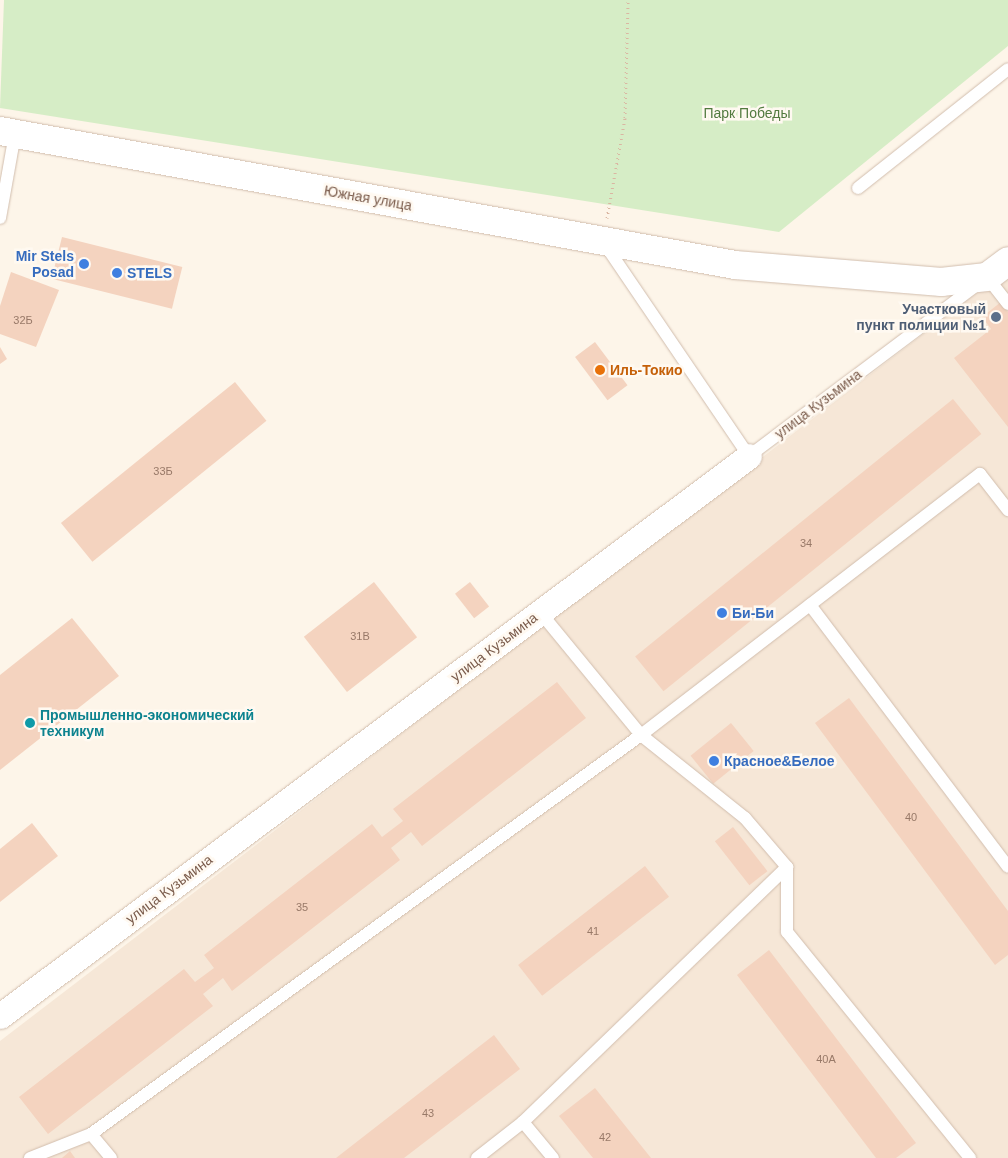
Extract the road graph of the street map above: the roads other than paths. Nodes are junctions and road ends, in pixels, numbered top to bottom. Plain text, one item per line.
1 (1008, 69) edge
2 (8, 133) edge
3 (858, 188) dead end
4 (0, 218) edge
5 (602, 240) junction
6 (998, 269) edge
7 (1008, 304) edge
8 (749, 456) junction
9 (1008, 510) edge
10 (810, 605) junction
11 (540, 612) junction
12 (642, 735) junction
13 (786, 867) junction
14 (1008, 867) edge
15 (0, 1016) edge
16 (523, 1122) junction
17 (91, 1134) junction
18 (30, 1158) edge
19 (112, 1158) edge
20 (477, 1158) edge
21 (553, 1158) edge
22 (970, 1158) edge

1 - 3 lane
2 - 4 lane
2 - 5 street, Южная улица
5 - 6 street, Южная улица
5 - 8 lane
6 - 7 lane
6 - 8 lane, улица Кузьмина
8 - 11 street, улица Кузьмина
9 - 10 lane
10 - 12 lane
10 - 14 lane
11 - 12 lane
11 - 15 street, улица Кузьмина
12 - 13 lane
12 - 17 lane
13 - 16 lane
13 - 22 lane
16 - 20 lane
16 - 21 lane
17 - 18 lane
17 - 19 lane

